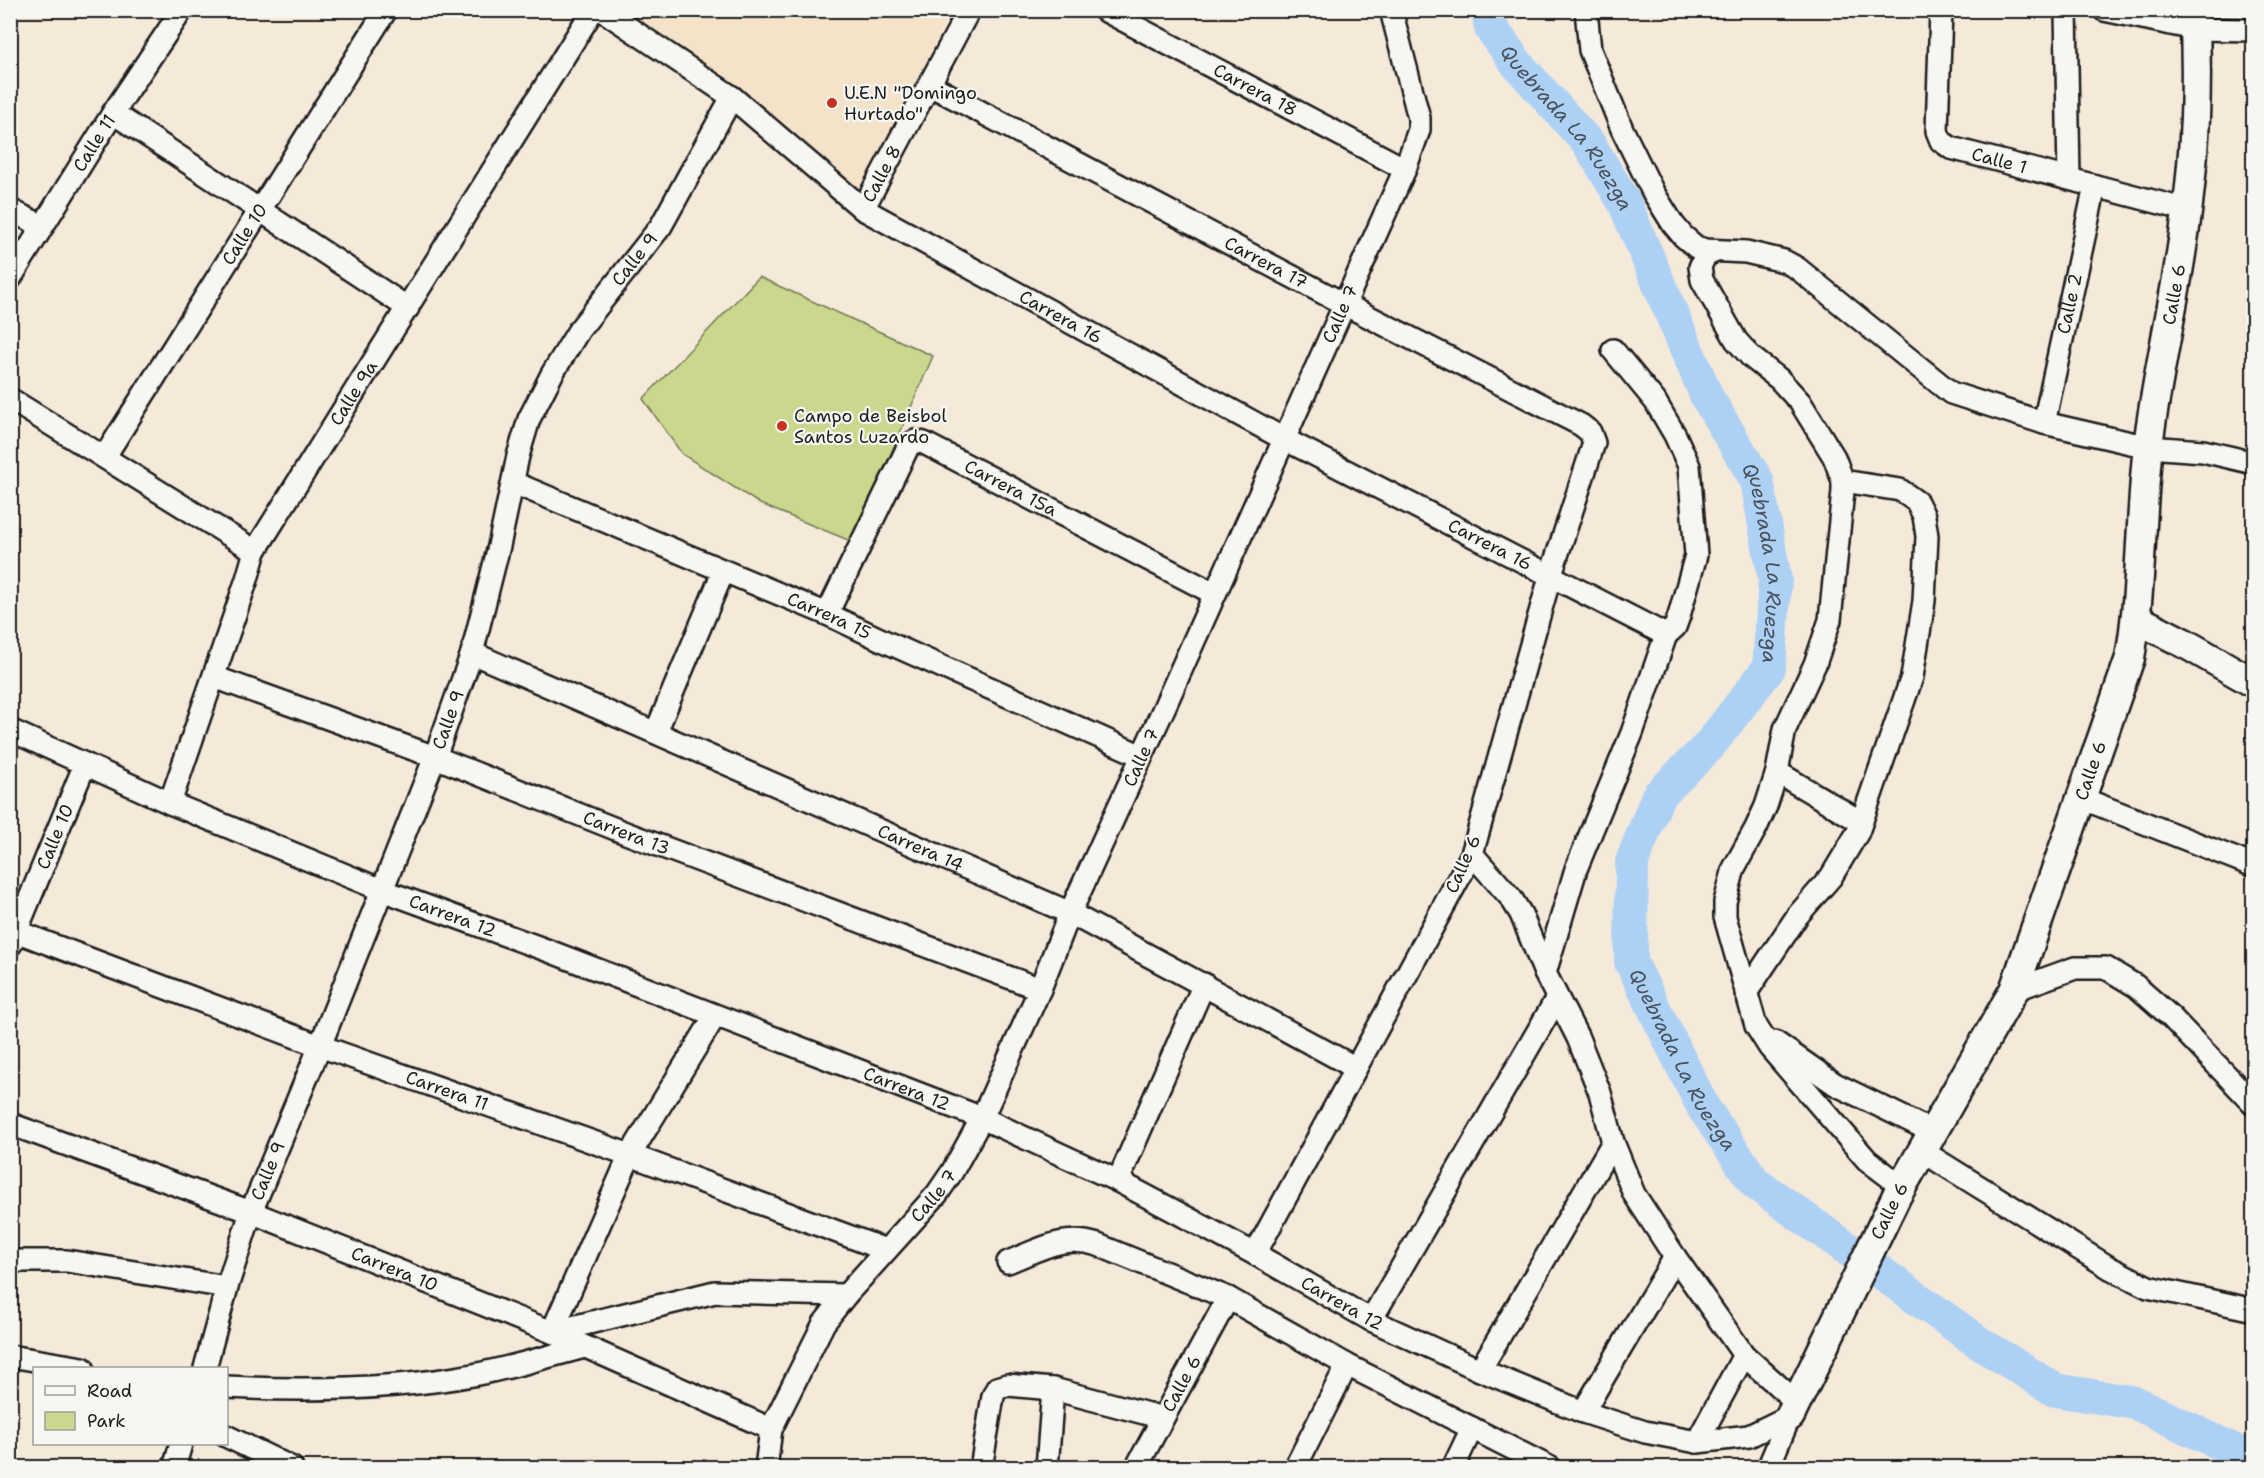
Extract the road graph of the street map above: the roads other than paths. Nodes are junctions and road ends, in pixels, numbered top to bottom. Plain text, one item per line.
1 (182, 10) edge
2 (386, 10) edge
3 (593, 10) edge
4 (602, 10) edge
5 (969, 10) edge
6 (1104, 10) edge
7 (1391, 10) edge
8 (1586, 10) edge
9 (1941, 10) edge
10 (2066, 10) edge
11 (2104, 10) edge
12 (2194, 20) edge
13 (2253, 30) edge
14 (930, 86) junction
15 (732, 97) junction
16 (113, 113) junction
17 (1405, 169) junction
18 (2068, 178) junction
19 (2095, 186) junction
20 (863, 209) junction
21 (10, 210) edge
22 (259, 210) junction
23 (2187, 210) junction
24 (42, 226) junction
25 (1716, 251) junction
26 (10, 279) edge
27 (1344, 304) junction
28 (408, 308) junction
29 (1613, 350) dead end
30 (10, 399) edge
31 (2044, 423) junction
32 (1284, 438) junction
33 (1594, 443) joint
34 (2148, 447) junction
35 (105, 456) junction
36 (2253, 463) edge
37 (1843, 481) junction
38 (514, 483) junction
39 (255, 552) junction
40 (723, 572) junction
41 (1550, 576) junction
42 (1215, 594) junction
43 (827, 614) junction
44 (2137, 619) junction
45 (1666, 634) junction
46 (472, 653) junction
47 (214, 677) junction
48 (2253, 683) edge
49 (10, 730) edge
50 (656, 732) junction
51 (1142, 756) junction
52 (435, 757) junction
53 (86, 764) junction
54 (1777, 772) junction
55 (2081, 798) junction
56 (170, 803) junction
57 (1861, 822) junction
58 (1472, 854) junction
59 (2251, 859) edge
60 (382, 891) junction
61 (1070, 913) junction
62 (12, 935) edge
63 (1545, 973) junction
64 (1204, 984) junction
65 (1040, 989) junction
66 (2014, 990) junction
67 (1746, 993) junction
68 (1557, 998) junction
69 (715, 1016) junction
70 (1756, 1026) junction
71 (320, 1046) junction
72 (1356, 1068) junction
73 (2253, 1104) edge
74 (982, 1118) junction
75 (10, 1124) edge
76 (1928, 1141) junction
77 (1613, 1142) junction
78 (630, 1155) junction
79 (1118, 1181) junction
80 (1901, 1189) junction
81 (251, 1212) junction
82 (886, 1250) junction
83 (1255, 1254) junction
84 (1675, 1257) junction
85 (10, 1260) edge
86 (1008, 1262) dead end
87 (227, 1287) junction
88 (846, 1295) junction
89 (1228, 1298) junction
90 (2253, 1310) edge
91 (1371, 1320) junction
92 (552, 1332) junction
93 (585, 1347) junction
94 (1744, 1355) junction
95 (10, 1356) edge
96 (1347, 1365) junction
97 (76, 1367) edge
98 (205, 1367) edge
99 (1480, 1370) junction
100 (228, 1387) edge
101 (1053, 1389) junction
102 (1792, 1408) junction
103 (1583, 1412) junction
104 (1163, 1418) junction
105 (1472, 1428) junction
106 (771, 1429) junction
107 (228, 1437) edge
108 (1697, 1442) junction
109 (181, 1445) edge
110 (174, 1467) edge
111 (292, 1467) edge
112 (766, 1467) edge
113 (981, 1467) edge
114 (1047, 1467) edge
115 (1136, 1467) edge
116 (1295, 1467) edge
117 (1453, 1467) edge
118 (1551, 1467) edge
119 (1768, 1467) edge

1 - 16 street, Calle 11
2 - 22 street, Calle 10
3 - 28 street, Calle 9a
4 - 15 street, Carrera 16
5 - 14 street, Calle 8
6 - 17 street, Carrera 18
7 - 17 street, Calle 7
8 - 25 street
9 - 18 street, Calle 1
10 - 18 street
11 - 12 street
12 - 13 street
12 - 23 street, Calle 6
14 - 20 street, Calle 8
14 - 27 street, Carrera 17
15 - 20 street, Carrera 16
15 - 38 street, Calle 9
16 - 22 street
16 - 24 street, Calle 11
17 - 27 street, Calle 7
18 - 19 street, Calle 1
19 - 23 street, Calle 1
19 - 31 street, Calle 2
20 - 32 street, Carrera 16
21 - 24 street
22 - 28 street
22 - 35 street, Calle 10
23 - 34 street, Calle 6
24 - 26 street, Calle 11
25 - 31 street
25 - 37 street
27 - 32 street, Calle 7
27 - 33 street, Carrera 17
28 - 39 street, Calle 9a
29 - 45 street
30 - 35 street
31 - 34 street
32 - 41 street, Carrera 16
32 - 42 street, Calle 7
33 - 41 street, Calle 6
34 - 36 street
34 - 44 street, Calle 6
35 - 39 street
37 - 54 street
37 - 57 street
38 - 40 street, Carrera 15
38 - 46 street, Calle 9
39 - 47 street, Calle 9a
40 - 43 street, Carrera 15
40 - 50 street
41 - 45 street, Carrera 16
41 - 58 street, Calle 6
42 - 43 street, Carrera 15a
42 - 51 street, Calle 7
43 - 51 street, Carrera 15
44 - 48 street
44 - 55 street, Calle 6
45 - 63 street
46 - 50 street, Carrera 14
46 - 52 street, Calle 9
47 - 52 street, Carrera 13
47 - 56 street, Calle 9a
49 - 53 street, Carrera 12
50 - 61 street, Carrera 14
51 - 61 street, Calle 7
52 - 60 street, Calle 9
52 - 65 street, Carrera 13
53 - 56 street, Carrera 12
53 - 62 street, Calle 10
54 - 57 street
54 - 67 street
55 - 59 street
55 - 66 street, Calle 6
56 - 60 street, Carrera 12
57 - 67 street
58 - 63 street
58 - 72 street, Calle 6
60 - 69 street, Carrera 12
60 - 71 street, Calle 9
61 - 64 street, Carrera 14
61 - 65 street, Calle 7
62 - 71 street, Carrera 11
63 - 68 street
64 - 72 street, Carrera 14
64 - 79 street
65 - 74 street, Calle 7
66 - 73 street
66 - 76 street, Calle 6
67 - 70 street
68 - 77 street
68 - 91 street
69 - 74 street, Carrera 12
69 - 78 street
70 - 76 street
70 - 80 street
71 - 78 street, Carrera 11
71 - 81 street, Calle 9
72 - 83 street, Calle 6
74 - 79 street, Carrera 12
74 - 82 street, Calle 7
75 - 81 street, Carrera 10
76 - 80 street, Calle 6
76 - 90 street
77 - 84 street
77 - 99 street
78 - 82 street, Carrera 11
78 - 92 street
79 - 83 street, Carrera 12
80 - 102 street, Calle 6
81 - 87 street, Calle 9
81 - 92 street, Carrera 10
82 - 88 street, Calle 7
83 - 91 street, Carrera 12
84 - 94 street
84 - 103 street
85 - 87 street
86 - 89 street
87 - 98 street, Calle 9
88 - 92 street
88 - 106 street, Calle 7
89 - 96 street
89 - 104 street, Calle 6
91 - 99 street, Carrera 12
92 - 93 street, Carrera 10
93 - 100 street
93 - 106 street, Carrera 10
94 - 102 street
94 - 108 street
95 - 97 street
96 - 105 street
96 - 116 street
99 - 103 street, Carrera 12
101 - 104 street
101 - 113 street
101 - 114 street
102 - 108 street, Carrera 12
102 - 119 street, Calle 6
103 - 108 street, Carrera 12
104 - 115 street, Calle 6
105 - 117 street
105 - 118 street
106 - 112 street, Calle 7
107 - 111 street
109 - 110 street

